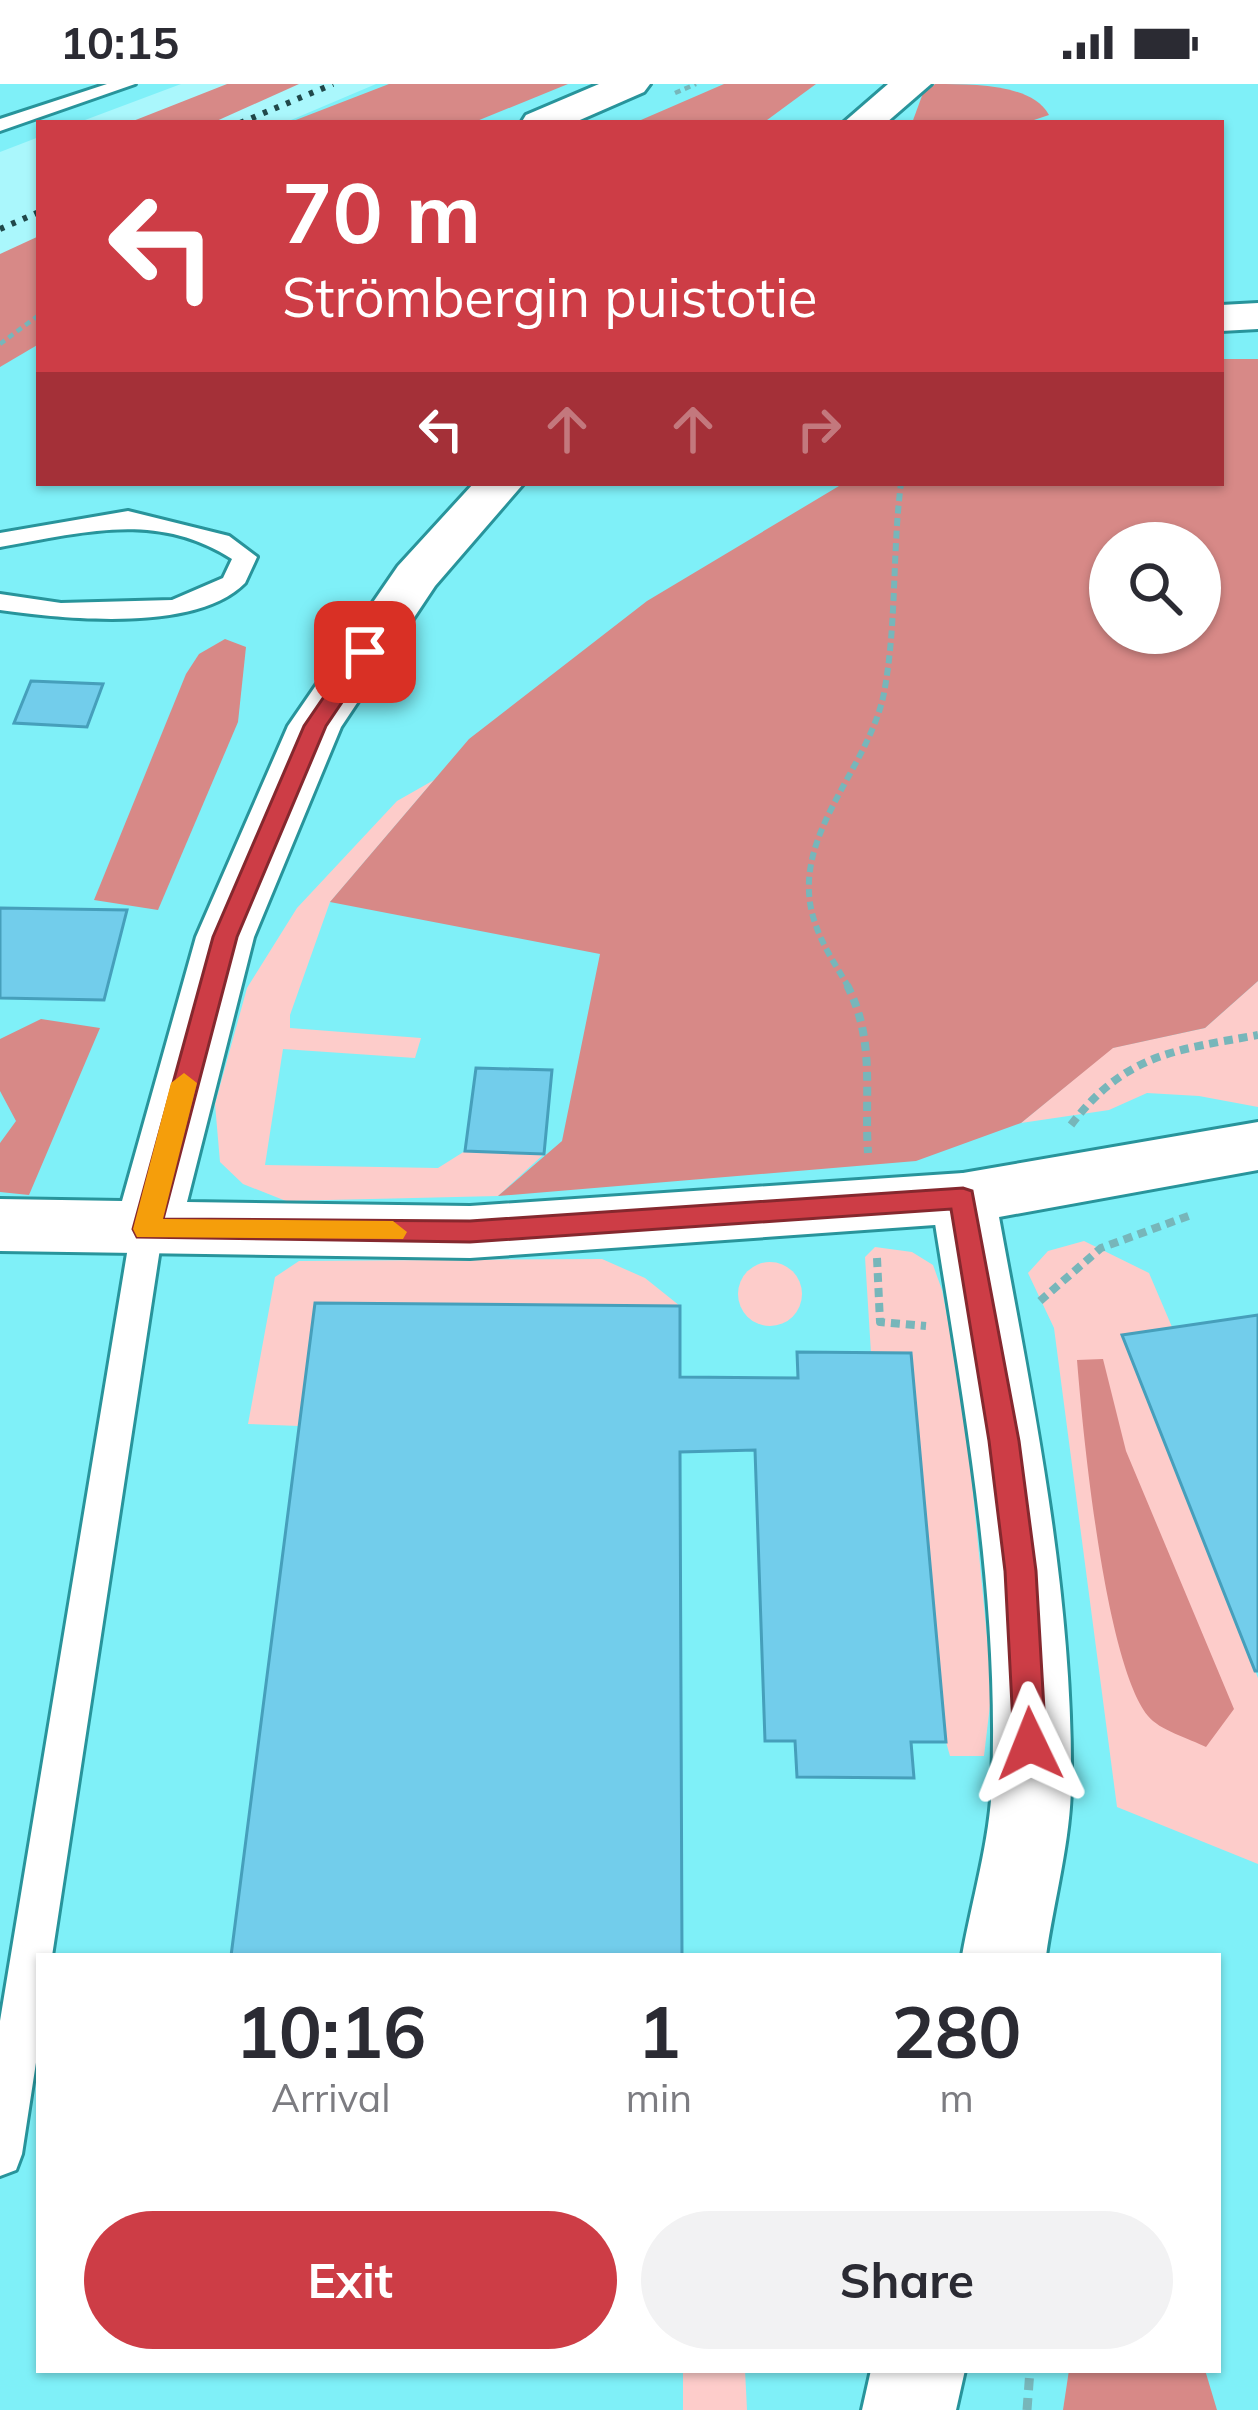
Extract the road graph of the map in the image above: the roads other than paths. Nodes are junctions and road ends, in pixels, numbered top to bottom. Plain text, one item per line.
1 (126, 84) edge
2 (631, 84) edge
3 (912, 84) edge
4 (547, 120) edge
5 (866, 120) edge
6 (0, 124) edge
7 (1258, 316) edge
8 (1224, 318) edge
9 (497, 486) edge
10 (0, 540) edge
11 (0, 602) edge
12 (1258, 1146) edge
13 (963, 1198) junction
14 (0, 1225) edge
15 (147, 1229) junction
16 (1004, 1953) edge
17 (0, 2155) edge
18 (917, 2373) edge
19 (909, 2410) edge

1 - 6 lane
2 - 4 street
3 - 5 street
7 - 8 street
9 - 15 street
10 - 11 lane
12 - 13 street
13 - 15 street
13 - 16 street
14 - 15 street
15 - 17 lane
18 - 19 street

